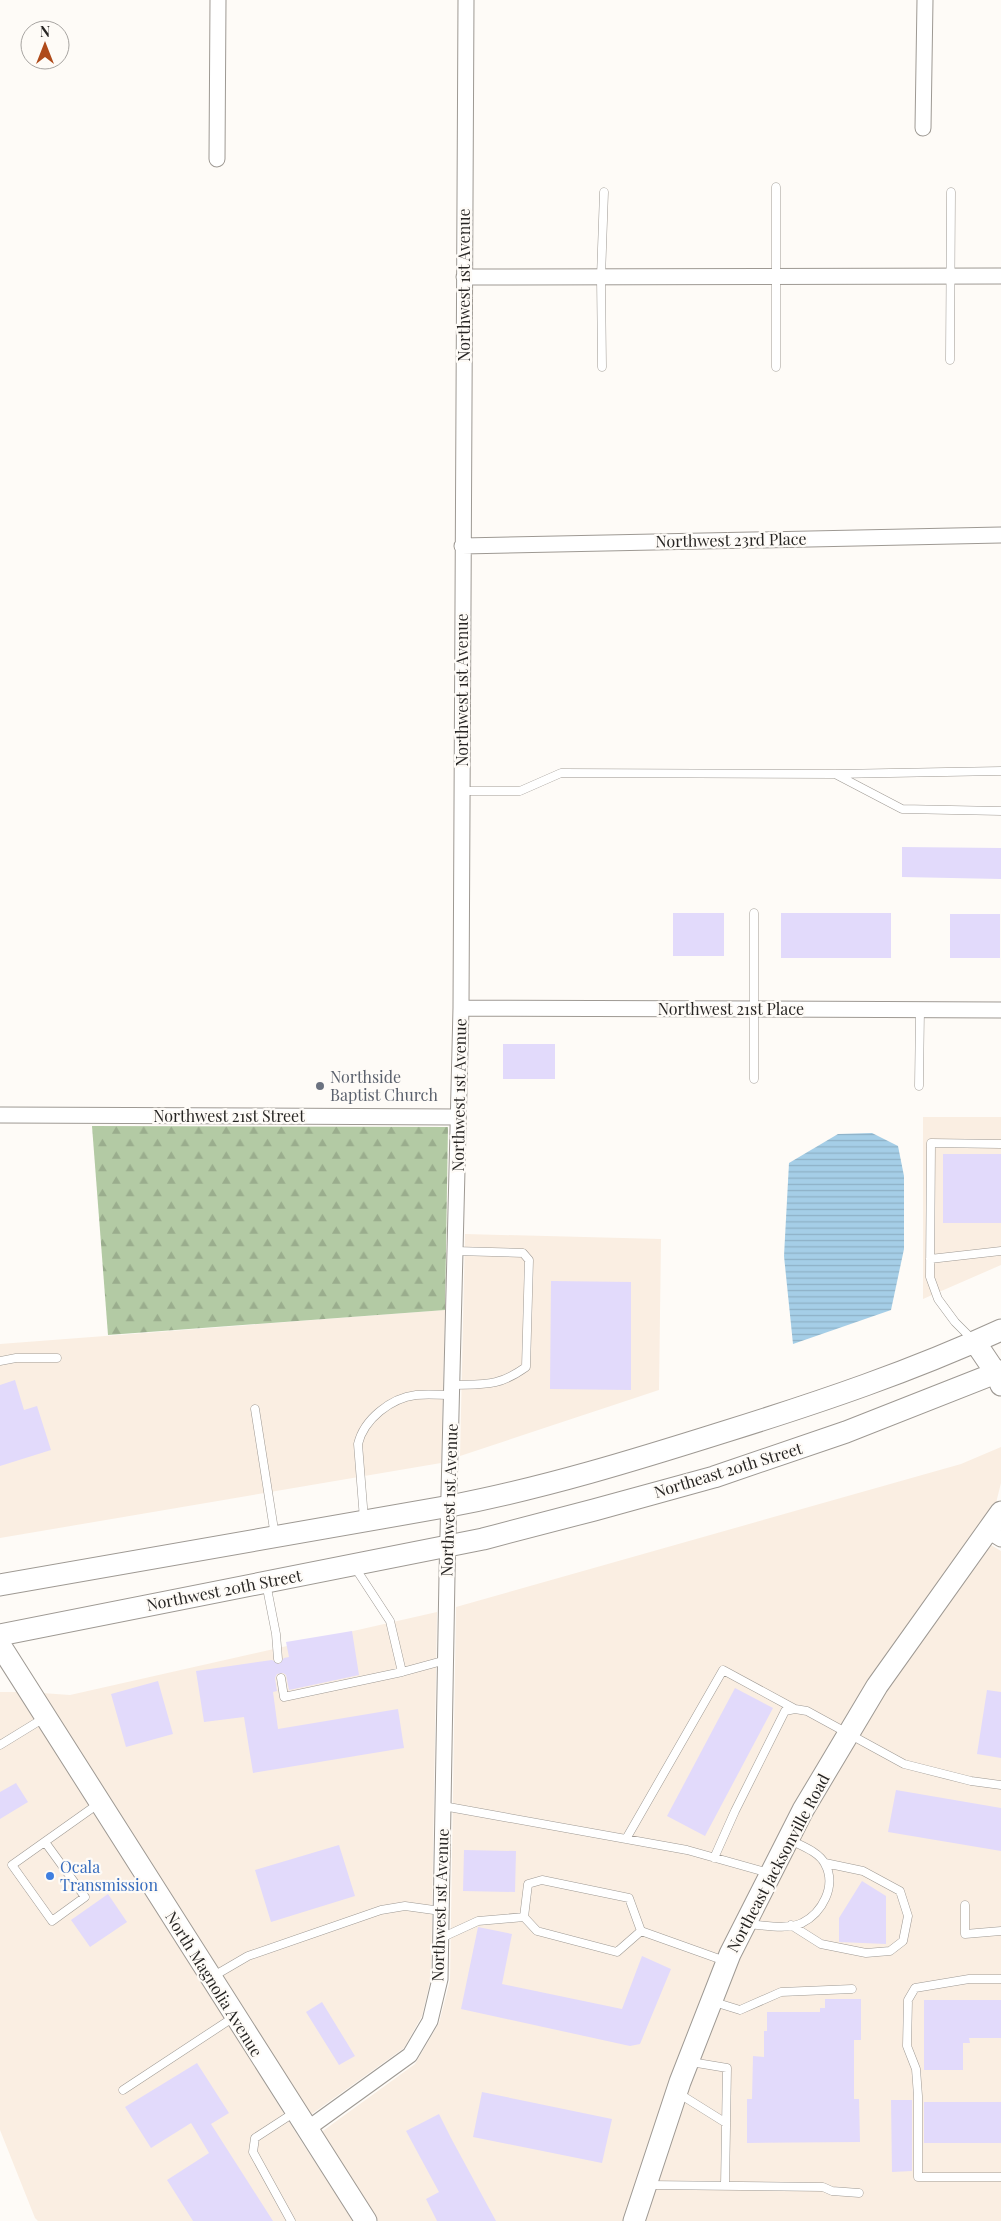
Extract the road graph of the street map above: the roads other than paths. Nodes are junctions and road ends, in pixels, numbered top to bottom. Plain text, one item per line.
1 (218, 0) edge
2 (466, 0) edge
3 (924, 0) edge
4 (924, 128) dead end
5 (217, 159) dead end
6 (776, 187) dead end
7 (604, 192) dead end
8 (951, 192) dead end
9 (1001, 276) edge
10 (464, 277) junction
11 (601, 277) junction
12 (774, 277) junction
13 (950, 277) junction
14 (950, 360) dead end
15 (602, 367) dead end
16 (776, 367) dead end
17 (1001, 535) edge
18 (462, 546) junction
19 (1001, 771) edge
20 (835, 774) junction
21 (461, 791) junction
22 (1001, 810) edge
23 (754, 914) dead end
24 (461, 1008) junction
25 (754, 1009) junction
26 (920, 1010) junction
27 (1001, 1010) edge
28 (754, 1079) dead end
29 (919, 1086) dead end
30 (0, 1114) edge
31 (458, 1116) junction
32 (1001, 1144) edge
33 (455, 1251) junction
34 (1001, 1251) edge
35 (930, 1259) junction
36 (1001, 1330) edge
37 (975, 1342) junction
38 (57, 1358) dead end
39 (0, 1360) edge
40 (999, 1376) edge
41 (452, 1390) junction
42 (255, 1409) dead end
43 (450, 1506) junction
44 (1001, 1512) edge
45 (364, 1521) junction
46 (995, 1535) edge
47 (275, 1537) junction
48 (448, 1545) junction
49 (353, 1564) junction
50 (266, 1581) junction
51 (0, 1585) edge
52 (0, 1635) edge
53 (0, 1645) edge
54 (278, 1659) dead end
55 (446, 1660) junction
56 (402, 1672) junction
57 (281, 1678) dead end
58 (794, 1709) junction
59 (46, 1717) junction
60 (849, 1733) junction
61 (0, 1745) edge
62 (1001, 1785) edge
63 (100, 1802) junction
64 (443, 1806) junction
65 (626, 1839) junction
66 (788, 1839) junction
67 (45, 1842) junction
68 (714, 1858) junction
69 (825, 1864) junction
70 (770, 1874) junction
71 (966, 1905) dead end
72 (442, 1911) junction
73 (524, 1917) junction
74 (745, 1924) junction
75 (791, 1925) junction
76 (641, 1930) junction
77 (1001, 1931) edge
78 (441, 1938) junction
79 (727, 1962) junction
80 (210, 1978) junction
81 (1001, 1979) edge
82 (852, 1989) dead end
83 (712, 2001) junction
84 (234, 2016) junction
85 (688, 2061) junction
86 (123, 2090) dead end
87 (677, 2092) junction
88 (295, 2112) junction
89 (726, 2123) junction
90 (306, 2130) junction
91 (1001, 2177) edge
92 (646, 2185) junction
93 (725, 2186) junction
94 (859, 2193) dead end
95 (291, 2221) edge
96 (366, 2221) edge
97 (634, 2221) edge

1 - 5 street
2 - 10 street, Northwest 1st Avenue
3 - 4 street
6 - 12 lane
7 - 11 lane
8 - 13 lane
9 - 13 street
10 - 11 street
10 - 18 street, Northwest 1st Avenue
11 - 12 street
11 - 15 lane
12 - 13 street
12 - 16 lane
13 - 14 lane
17 - 18 street, Northwest 23rd Place
18 - 21 street, Northwest 1st Avenue
19 - 20 lane
20 - 21 lane
20 - 22 lane
21 - 24 street, Northwest 1st Avenue
23 - 25 lane
24 - 25 street, Northwest 21st Place
24 - 31 street, Northwest 1st Avenue
25 - 26 street, Northwest 21st Place
25 - 28 lane
26 - 27 street, Northwest 21st Place
26 - 29 lane
30 - 31 street, Northwest 21st Street
31 - 33 street, Northwest 1st Avenue
32 - 35 lane
33 - 41 street, Northwest 1st Avenue
33 - 41 lane
34 - 35 lane
35 - 37 lane
36 - 37 main road
37 - 40 main road
37 - 43 main road
38 - 39 lane
40 - 48 main road, Northeast 20th Street
41 - 43 street, Northwest 1st Avenue
41 - 45 lane
42 - 47 lane
43 - 45 main road
43 - 48 street, Northwest 1st Avenue
44 - 46 main road, Northeast Jacksonville Road
45 - 47 main road
46 - 60 main road, Northeast Jacksonville Road
47 - 51 main road
48 - 49 main road, Northwest 20th Street
48 - 55 street, Northwest 1st Avenue
49 - 50 main road, Northwest 20th Street
49 - 56 lane
50 - 52 main road, Northwest 20th Street
50 - 54 lane
53 - 59 main road, North Magnolia Avenue
55 - 56 lane
55 - 64 street, Northwest 1st Avenue
56 - 57 lane
58 - 60 lane
58 - 65 lane
58 - 68 lane
59 - 61 lane
59 - 63 main road, North Magnolia Avenue
60 - 62 lane
60 - 66 main road, Northeast Jacksonville Road
63 - 67 lane
63 - 80 main road, North Magnolia Avenue
64 - 65 lane
64 - 72 street, Northwest 1st Avenue
65 - 68 lane
66 - 69 lane
66 - 70 main road, Northeast Jacksonville Road
67 - 67 lane
68 - 70 lane
69 - 75 lane
69 - 75 lane
70 - 74 main road, Northeast Jacksonville Road
71 - 77 lane
72 - 78 street, Northwest 1st Avenue
72 - 80 lane
73 - 76 lane
73 - 76 lane
73 - 78 lane
74 - 75 lane
74 - 79 main road, Northeast Jacksonville Road
76 - 79 lane
78 - 90 street, Northwest 1st Avenue
79 - 83 main road, Northeast Jacksonville Road
80 - 84 main road, North Magnolia Avenue
81 - 91 lane
82 - 83 lane
83 - 85 main road, Northeast Jacksonville Road
84 - 86 lane
84 - 88 main road, North Magnolia Avenue
85 - 87 main road, Northeast Jacksonville Road
85 - 89 lane
87 - 89 lane
87 - 92 main road, Northeast Jacksonville Road
88 - 90 main road, North Magnolia Avenue
88 - 95 lane
89 - 93 lane
90 - 96 main road, North Magnolia Avenue
92 - 93 lane
92 - 97 main road, Northeast Jacksonville Road
93 - 94 lane

